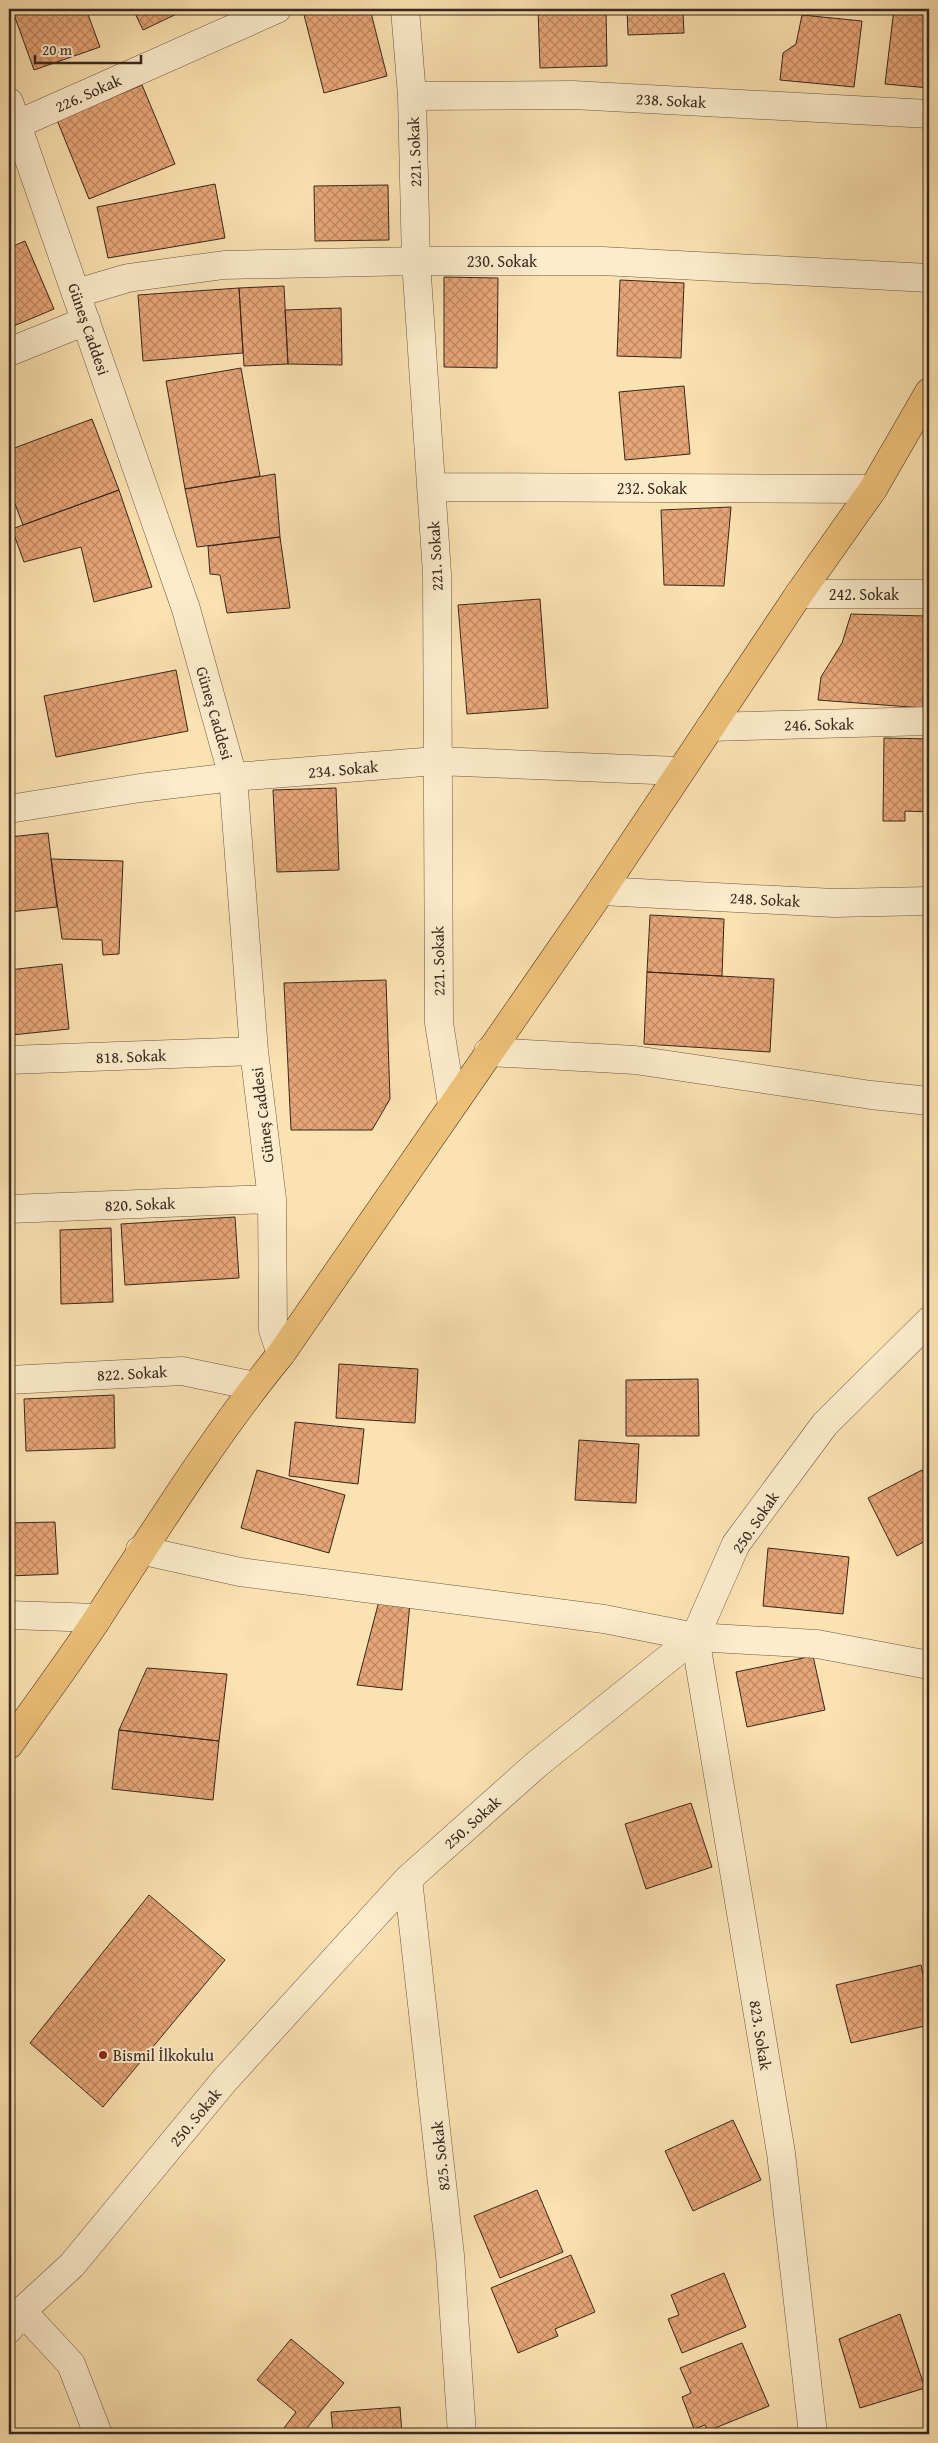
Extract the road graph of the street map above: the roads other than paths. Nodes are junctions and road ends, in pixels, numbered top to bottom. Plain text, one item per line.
1 (278, 9) edge
2 (405, 9) edge
3 (412, 96) junction
4 (929, 114) edge
5 (12, 118) edge
6 (416, 261) junction
7 (929, 278) edge
8 (77, 293) junction
9 (86, 321) junction
10 (9, 352) edge
11 (929, 392) edge
12 (431, 487) junction
13 (872, 488) junction
14 (799, 594) junction
15 (929, 594) edge
16 (929, 721) edge
17 (710, 727) junction
18 (436, 761) junction
19 (679, 771) junction
20 (233, 778) junction
21 (9, 809) edge
22 (601, 891) junction
23 (929, 900) edge
24 (254, 1051) junction
25 (488, 1052) junction
26 (9, 1060) edge
27 (929, 1101) edge
28 (452, 1104) junction
29 (272, 1199) junction
30 (9, 1209) edge
31 (929, 1321) edge
32 (281, 1354) junction
33 (9, 1380) edge
34 (254, 1386) junction
35 (140, 1550) junction
36 (9, 1615) edge
37 (98, 1618) junction
38 (695, 1637) junction
39 (929, 1665) edge
40 (9, 1745) edge
41 (408, 1879) junction
42 (15, 2320) edge
43 (98, 2434) edge
44 (462, 2434) edge
45 (813, 2434) edge

1 - 5 street, 226. Sokak
2 - 3 street, 221. Sokak
3 - 4 street, 238. Sokak
3 - 6 street, 221. Sokak
5 - 8 street, Güneş Caddesi
6 - 7 street, 230. Sokak
6 - 8 street, 230. Sokak
6 - 12 street, 221. Sokak
8 - 9 street, Güneş Caddesi
9 - 10 street
9 - 20 street, Güneş Caddesi
11 - 13 main road
12 - 13 street, 232. Sokak
12 - 18 street, 221. Sokak
13 - 14 main road
14 - 15 street, 242. Sokak
14 - 17 main road
16 - 17 street, 246. Sokak
17 - 19 main road
18 - 19 street, 234. Sokak
18 - 20 street, 234. Sokak
18 - 28 street, 221. Sokak
19 - 22 main road
20 - 21 street, 234. Sokak
20 - 24 street, Güneş Caddesi
22 - 23 street, 248. Sokak
22 - 25 main road
24 - 26 street, 818. Sokak
24 - 29 street, Güneş Caddesi
25 - 27 street
25 - 28 main road
28 - 32 main road
29 - 30 street, 820. Sokak
29 - 32 street, Güneş Caddesi
31 - 38 street, 250. Sokak
32 - 34 main road
33 - 34 street, 822. Sokak
34 - 35 main road
35 - 37 main road
35 - 38 street
36 - 37 street
37 - 40 main road
38 - 39 street
38 - 41 street, 250. Sokak
38 - 45 street, 823. Sokak
41 - 42 street, 250. Sokak
41 - 44 street, 825. Sokak
42 - 43 street

